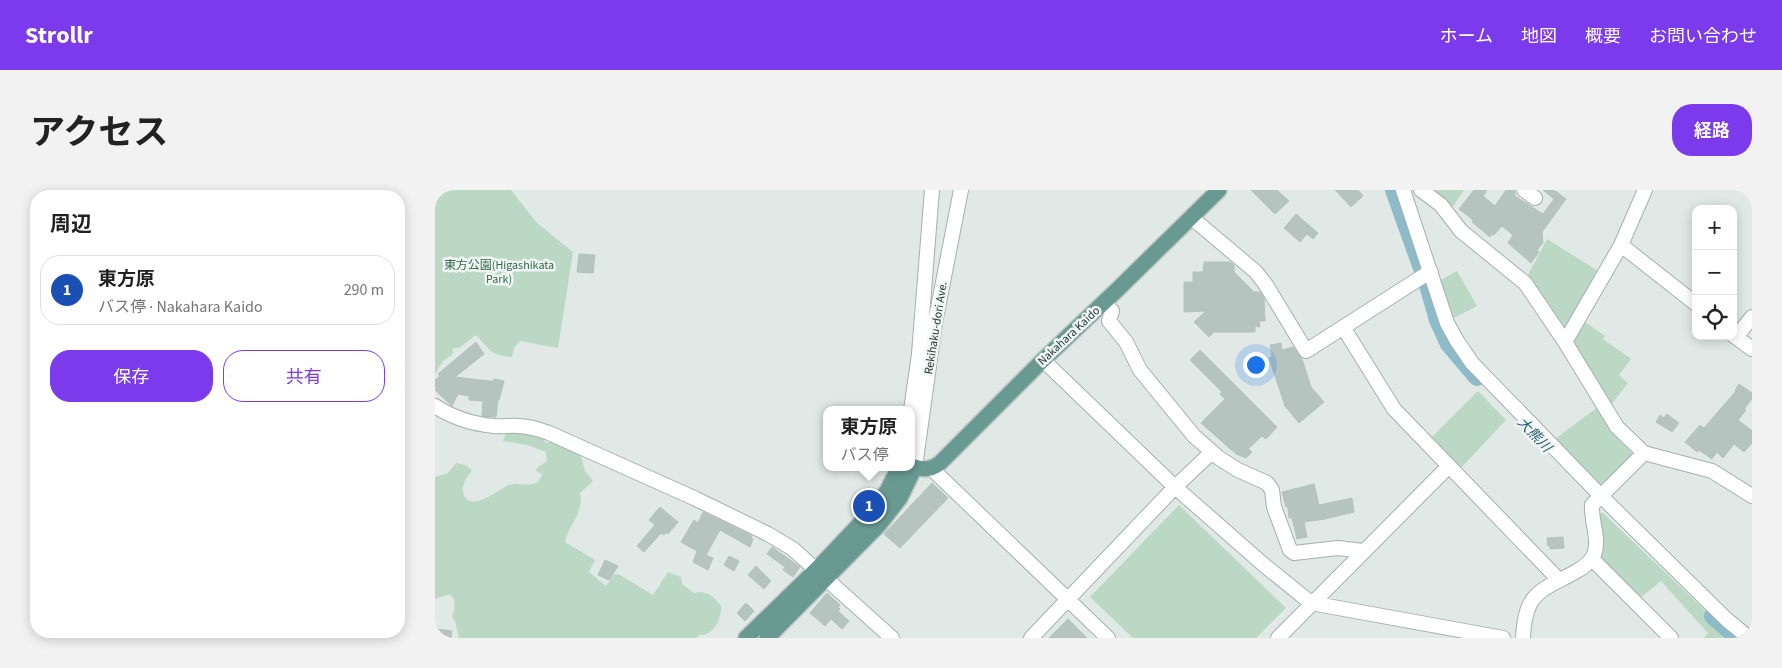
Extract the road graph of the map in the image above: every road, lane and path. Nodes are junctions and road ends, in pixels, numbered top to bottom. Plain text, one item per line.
1 (932, 190) edge
2 (961, 190) edge
3 (1219, 190) edge
4 (1403, 190) edge
5 (1421, 190) edge
6 (1645, 190) edge
7 (1192, 218) junction
8 (1621, 245) junction
9 (1427, 274) junction
10 (1692, 301) edge
11 (1104, 302) junction
12 (1752, 317) edge
13 (1343, 327) junction
14 (1737, 334) edge
15 (1737, 338) edge
16 (1565, 342) junction
17 (1752, 349) edge
18 (1043, 360) junction
19 (435, 406) edge
20 (912, 406) edge
21 (1212, 452) junction
22 (915, 454) edge
23 (1645, 454) junction
24 (1449, 466) junction
25 (915, 467) edge
26 (933, 469) junction
27 (897, 471) edge
28 (911, 471) edge
29 (1175, 487) junction
30 (1601, 496) junction
31 (1752, 496) edge
32 (1363, 551) junction
33 (1592, 559) junction
34 (821, 574) junction
35 (1559, 580) junction
36 (1068, 599) junction
37 (1311, 603) junction
38 (746, 638) edge
39 (767, 638) edge
40 (892, 638) edge
41 (1031, 638) edge
42 (1107, 638) edge
43 (1278, 638) edge
44 (1503, 638) edge
45 (1523, 638) edge
46 (1671, 638) edge
47 (1749, 638) edge

1 - 20 street, Rekihaku-dori Ave.
2 - 22 street, Rekihaku-dori Ave.
3 - 7 main road, Nakahara Kaido
4 - 9 street
5 - 16 street
6 - 8 street
7 - 11 main road, Nakahara Kaido
7 - 13 street
8 - 10 street
8 - 16 street
9 - 13 street
9 - 30 street
11 - 18 main road, Nakahara Kaido
11 - 21 street
12 - 14 street
13 - 24 street
15 - 17 street
16 - 23 street
18 - 26 main road, Nakahara Kaido
18 - 29 street
19 - 34 street
21 - 29 street
21 - 32 street
23 - 30 street
23 - 31 street
24 - 32 street
24 - 35 street
25 - 26 main road
26 - 36 street
27 - 34 main road
28 - 34 main road
29 - 36 street
29 - 37 street
30 - 33 street
30 - 47 street
32 - 37 street
33 - 35 street
33 - 46 street
34 - 38 main road
34 - 39 main road
34 - 40 street
35 - 45 street
36 - 41 street
36 - 42 street
37 - 43 street
37 - 44 street

